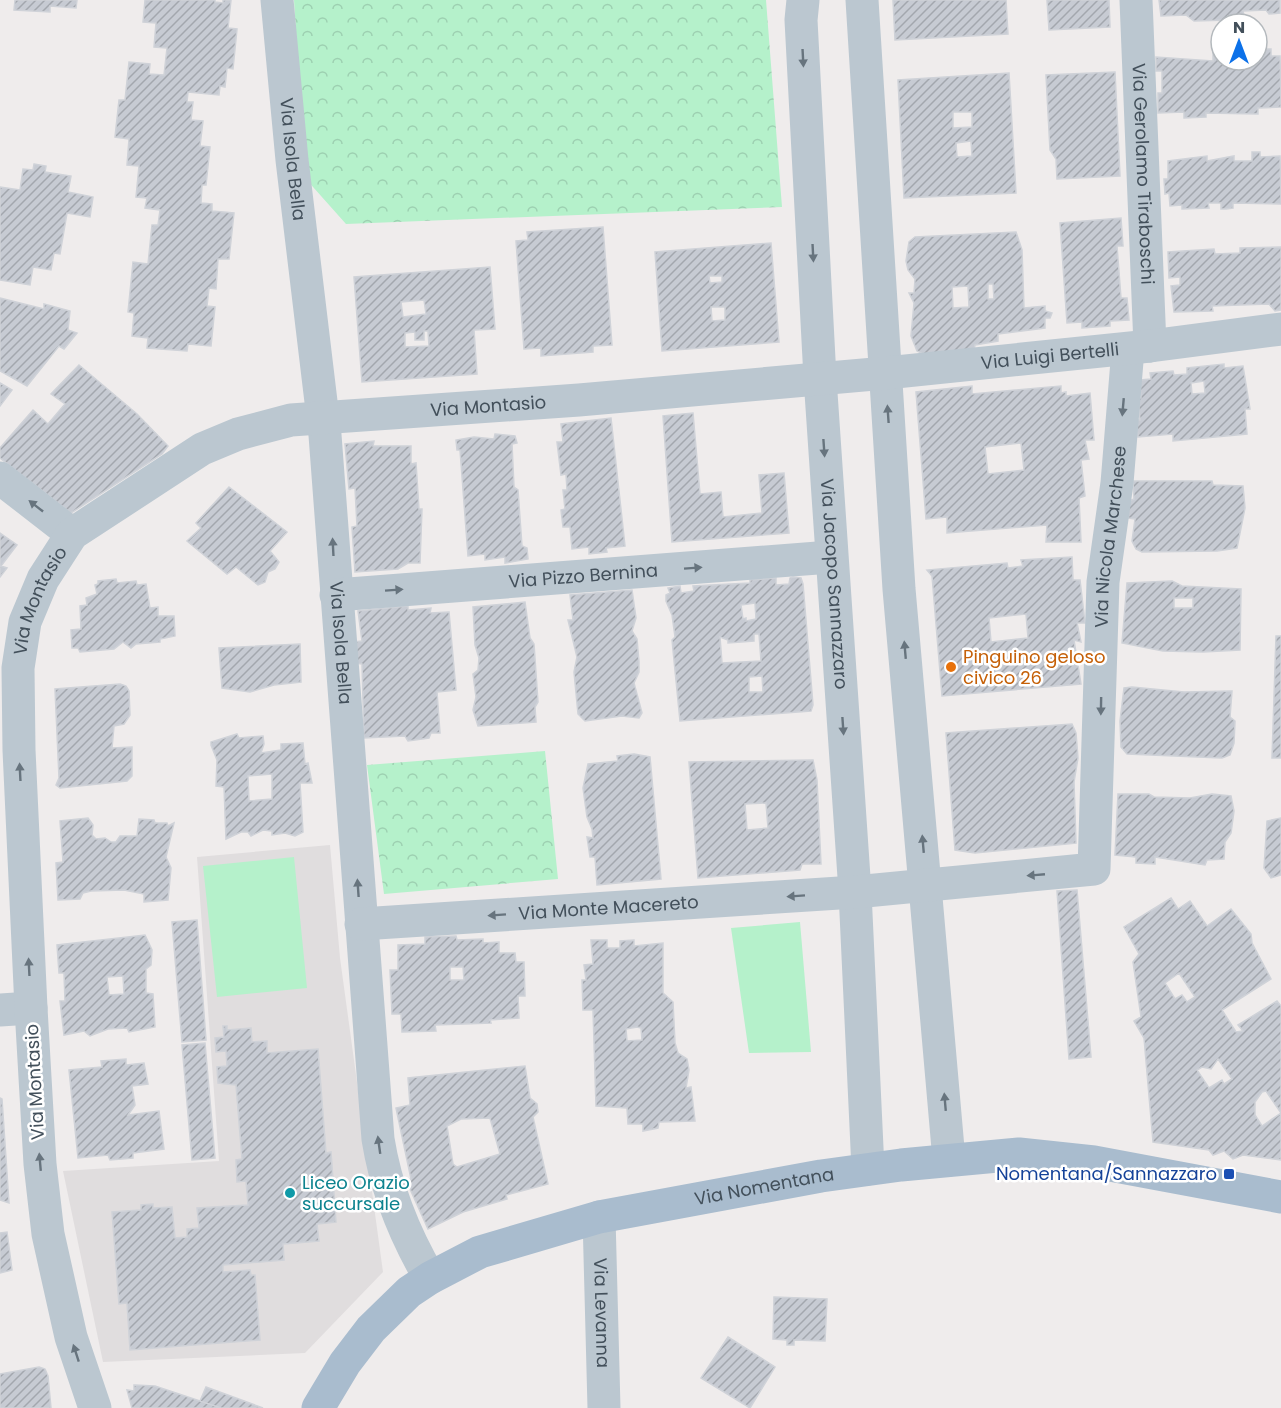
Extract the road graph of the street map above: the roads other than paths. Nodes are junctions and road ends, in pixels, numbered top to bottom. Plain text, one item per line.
1 (277, 0) edge
2 (803, 0) edge
3 (862, 0) edge
4 (1136, 0) edge
5 (1281, 329) edge
6 (1139, 347) junction
7 (886, 373) junction
8 (819, 378) junction
9 (323, 417) junction
10 (0, 478) edge
11 (72, 534) junction
12 (831, 556) junction
13 (336, 595) junction
14 (1094, 869) joint
15 (927, 885) junction
16 (855, 892) junction
17 (361, 924) junction
18 (15, 1009) edge
19 (950, 1160) junction
20 (868, 1169) junction
21 (1281, 1197) edge
22 (599, 1217) junction
23 (430, 1278) junction
24 (95, 1408) edge
25 (318, 1408) edge
26 (604, 1408) edge

1 - 9 street, Via Isola Bella
2 -> 8 street, Via Jacopo Sannazzaro
3 - 7 street
4 - 6 street, Via Gerolamo Tiraboschi
5 - 6 street, Via Luigi Bertelli
6 - 7 street, Via Luigi Bertelli
6 -> 14 street, Via Nicola Marchese
7 - 8 street, Via Luigi Bertelli
15 -> 7 street
8 - 9 street, Via Montasio
8 -> 12 street, Via Jacopo Sannazzaro
9 - 11 street, Via Montasio
13 -> 9 street, Via Isola Bella
11 -> 10 street
18 -> 11 street, Via Montasio
13 -> 12 street, Via Pizzo Bernina
12 -> 16 street, Via Jacopo Sannazzaro
17 -> 13 street, Via Isola Bella
14 -> 15 street, Via Monte Macereto
15 - 16 street, Via Monte Macereto
19 -> 15 street
16 -> 17 street, Via Monte Macereto
16 - 20 street, Via Jacopo Sannazzaro
23 -> 17 street, Via Isola Bella
24 -> 18 street, Via Montasio
19 - 20 main road, Via Nomentana
19 - 21 main road, Via Nomentana
20 - 22 main road, Via Nomentana
22 - 23 main road, Via Nomentana
22 - 26 street, Via Levanna
23 - 25 main road, Via Nomentana

